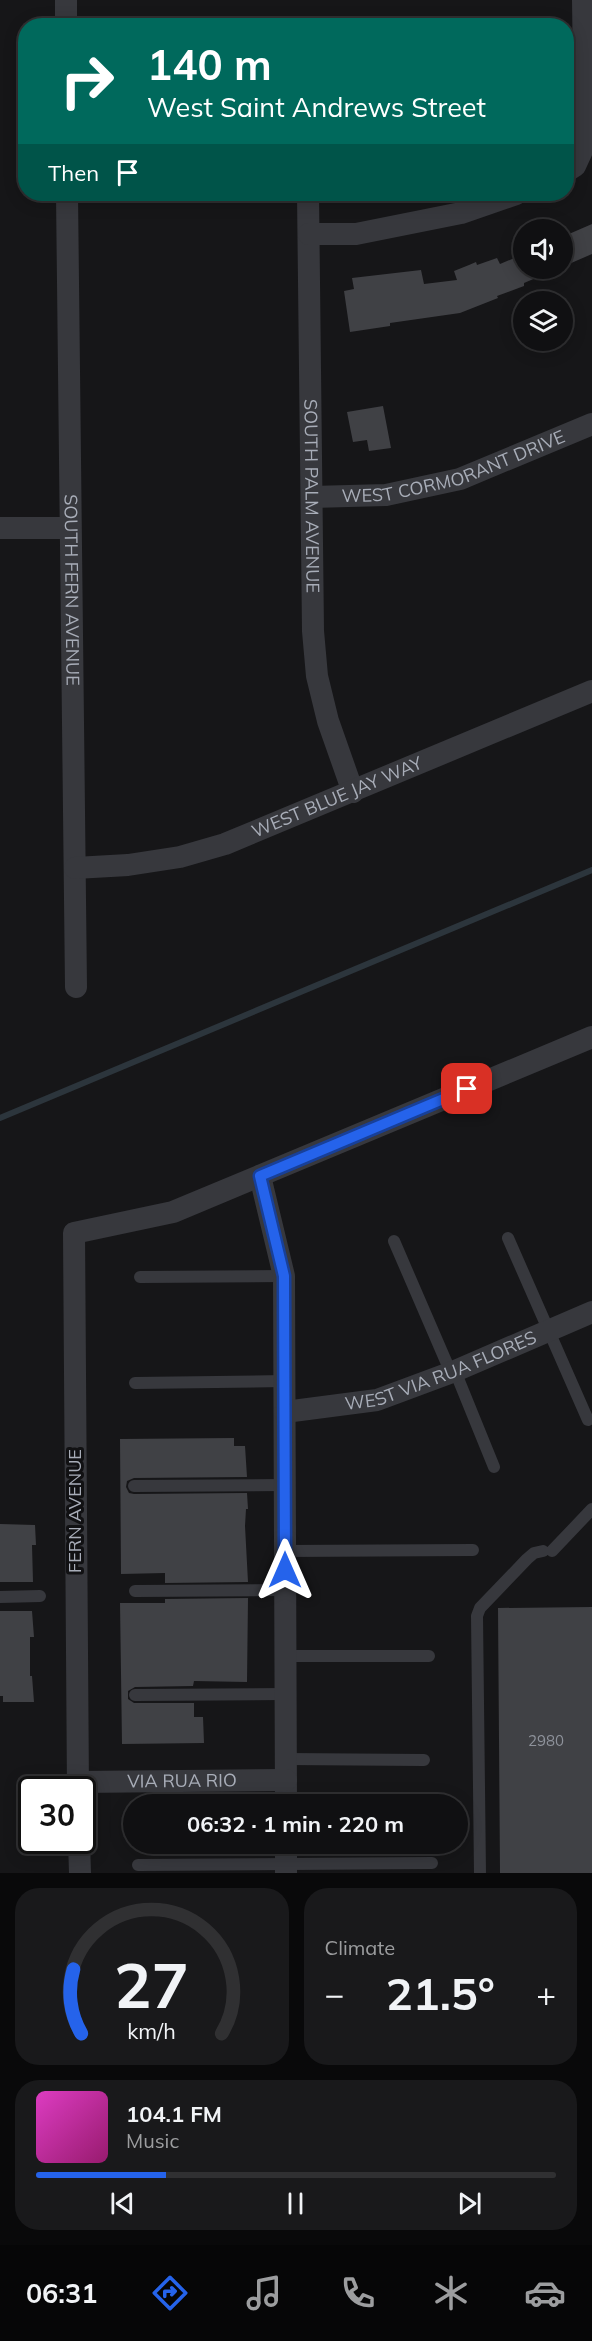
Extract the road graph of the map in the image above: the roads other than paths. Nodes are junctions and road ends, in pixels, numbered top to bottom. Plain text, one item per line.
1 (66, 0) edge
2 (583, 0) edge
3 (66, 18) edge
4 (588, 78) edge
5 (574, 167) edge
6 (67, 201) edge
7 (308, 201) edge
8 (496, 201) edge
9 (309, 234) junction
10 (592, 424) edge
11 (312, 497) junction
12 (0, 528) edge
13 (70, 528) junction
14 (592, 691) edge
15 (353, 792) junction
16 (75, 867) junction
17 (76, 987) dead end
18 (592, 1037) edge
19 (260, 1176) junction
20 (508, 1238) dead end
21 (394, 1241) dead end
22 (284, 1276) junction
23 (140, 1277) dead end
24 (592, 1312) edge
25 (549, 1330) junction
26 (453, 1372) junction
27 (284, 1381) junction
28 (135, 1383) dead end
29 (285, 1412) junction
30 (588, 1420) dead end
31 (494, 1467) dead end
32 (284, 1485) junction
33 (134, 1486) dead end
34 (592, 1509) edge
35 (473, 1550) dead end
36 (285, 1551) junction
37 (285, 1590) junction
38 (135, 1591) dead end
39 (40, 1596) dead end
40 (0, 1597) edge
41 (285, 1656) junction
42 (429, 1656) dead end
43 (285, 1694) junction
44 (135, 1695) dead end
45 (424, 1760) dead end
46 (286, 1770) junction
47 (78, 1776) edge
48 (96, 1785) edge
49 (286, 1794) edge
50 (79, 1854) edge
51 (286, 1860) edge
52 (432, 1863) dead end
53 (138, 1865) dead end
54 (80, 1873) edge
55 (480, 1873) edge

1 - 3 street
2 - 4 street
4 - 5 street
6 - 13 street, SOUTH FERN AVENUE
7 - 9 street, SOUTH PALM AVENUE
8 - 9 street
9 - 11 street, SOUTH PALM AVENUE
10 - 11 street, WEST CORMORANT DRIVE
11 - 15 street, SOUTH PALM AVENUE
12 - 13 street
13 - 16 street, SOUTH FERN AVENUE
14 - 15 street, WEST BLUE JAY WAY
15 - 16 street, WEST BLUE JAY WAY
16 - 17 street, SOUTH FERN AVENUE
18 - 19 street
19 - 22 street
19 - 47 street, FERN AVENUE
20 - 25 lane
21 - 26 lane
22 - 23 lane
22 - 27 street
24 - 25 street, WEST VIA RUA FLORES
25 - 26 street, WEST VIA RUA FLORES
25 - 30 lane
26 - 29 street, WEST VIA RUA FLORES
26 - 31 lane
27 - 28 lane
27 - 29 street
29 - 32 street
32 - 33 lane
32 - 36 street
34 - 55 lane
35 - 36 lane
36 - 37 street
37 - 38 lane
37 - 41 street
39 - 40 lane
41 - 42 lane
41 - 43 street
43 - 44 lane
43 - 46 street
45 - 46 lane
46 - 48 street, VIA RUA RIO
46 - 49 street
50 - 54 street
51 - 52 lane
51 - 53 lane

